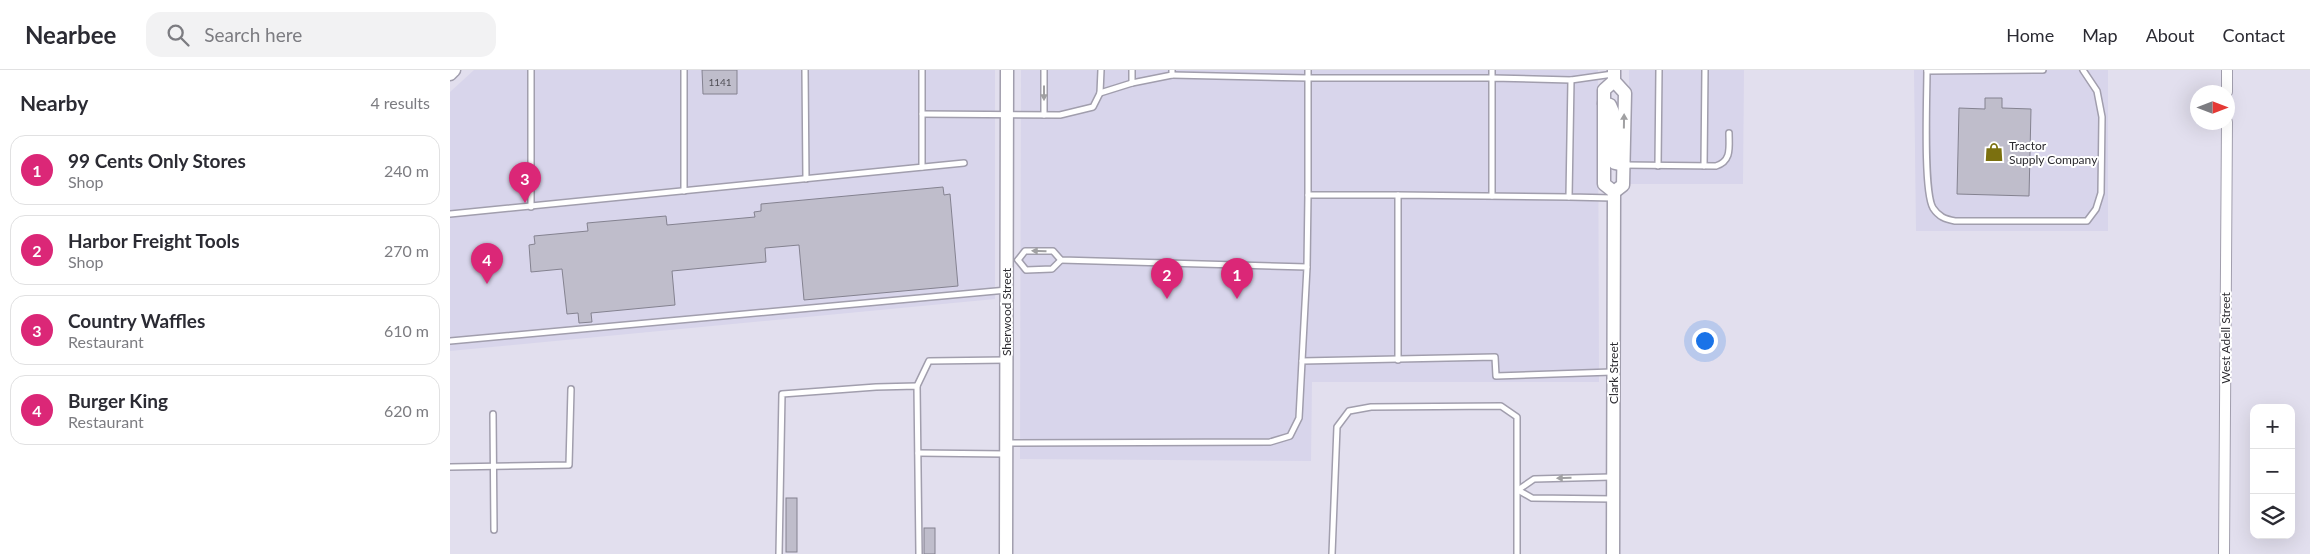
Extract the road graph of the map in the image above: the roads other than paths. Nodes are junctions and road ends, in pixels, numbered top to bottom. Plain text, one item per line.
1 (454, 70) edge
2 (531, 70) edge
3 (684, 70) edge
4 (805, 70) edge
5 (922, 70) edge
6 (1007, 70) edge
7 (1044, 70) edge
8 (1101, 70) edge
9 (1132, 70) edge
10 (1308, 70) edge
11 (1492, 70) edge
12 (1659, 70) edge
13 (1705, 70) edge
14 (1927, 70) edge
15 (2043, 70) edge
16 (2083, 70) edge
17 (2227, 70) edge
18 (1172, 73) edge
19 (450, 74) edge
20 (1614, 75) edge
21 (1308, 78) junction
22 (1492, 78) junction
23 (1570, 80) junction
24 (1132, 83) junction
25 (2227, 85) edge
26 (1100, 93) junction
27 (1604, 102) junction
28 (922, 114) junction
29 (1007, 114) junction
30 (1044, 115) junction
31 (2227, 130) edge
32 (1729, 133) dead end
33 (964, 163) dead end
34 (1624, 165) junction
35 (1658, 166) junction
36 (1704, 166) junction
37 (922, 167) junction
38 (806, 179) junction
39 (684, 191) junction
40 (1308, 195) junction
41 (1398, 195) junction
42 (1614, 195) junction
43 (1492, 196) junction
44 (1569, 197) junction
45 (531, 207) junction
46 (450, 214) edge
47 (1012, 260) junction
48 (1062, 260) junction
49 (1306, 267) junction
50 (1007, 290) junction
51 (450, 341) edge
52 (1006, 360) junction
53 (1398, 360) junction
54 (1302, 361) junction
55 (1613, 372) junction
56 (917, 386) junction
57 (571, 390) dead end
58 (493, 414) dead end
59 (1006, 448) junction
60 (918, 453) junction
61 (450, 467) edge
62 (492, 467) junction
63 (1613, 478) junction
64 (1518, 490) junction
65 (1613, 499) junction
66 (494, 530) dead end
67 (779, 554) edge
68 (919, 554) edge
69 (1006, 554) edge
70 (1332, 554) edge
71 (1517, 554) edge
72 (1613, 554) edge
73 (2224, 554) edge

1 - 19 street
2 - 45 lane
3 - 39 lane
4 - 38 lane
5 - 28 lane
6 - 29 street, Sherwood Street
7 -> 30 lane
8 - 26 lane
9 - 24 lane
10 - 21 lane
11 - 22 lane
12 - 35 lane
13 - 36 lane
14 - 15 lane
14 - 16 lane
17 - 25 street
18 - 21 lane
18 - 24 lane
20 - 23 lane
20 - 27 street, Clark Street
34 -> 20 street, Clark Street
21 - 22 lane
21 - 40 lane
22 - 23 lane
22 - 43 lane
23 - 44 lane
24 - 26 lane
26 - 30 lane
27 - 34 street
27 - 42 street, Clark Street
28 - 29 lane
28 - 37 lane
29 - 30 lane
29 - 47 street, Sherwood Street
31 - 73 street, West Adell Street
32 - 36 lane
33 - 37 lane
34 - 35 lane
34 - 42 street, Clark Street
35 - 36 lane
37 - 38 lane
38 - 39 lane
39 - 45 lane
40 - 41 lane
40 - 49 lane
41 - 43 lane
41 - 53 lane
42 - 44 lane
42 - 55 street, Clark Street
43 - 44 lane
45 - 46 lane
48 -> 47 lane
47 - 48 lane
47 - 50 street, Sherwood Street
48 - 49 lane
49 - 54 lane
50 - 51 lane
50 - 52 street, Sherwood Street
52 - 56 lane
52 - 59 street, Sherwood Street
53 - 54 lane
53 - 55 lane
54 - 59 lane
55 - 63 street, Clark Street
56 - 60 lane
56 - 67 lane
57 - 62 lane
58 - 62 lane
59 - 60 lane
59 - 69 street, Sherwood Street
60 - 68 lane
61 - 62 lane
62 - 66 lane
63 -> 64 lane
63 - 65 street, Clark Street
64 - 65 lane
64 - 70 lane
64 - 71 lane
65 - 72 street, Clark Street

